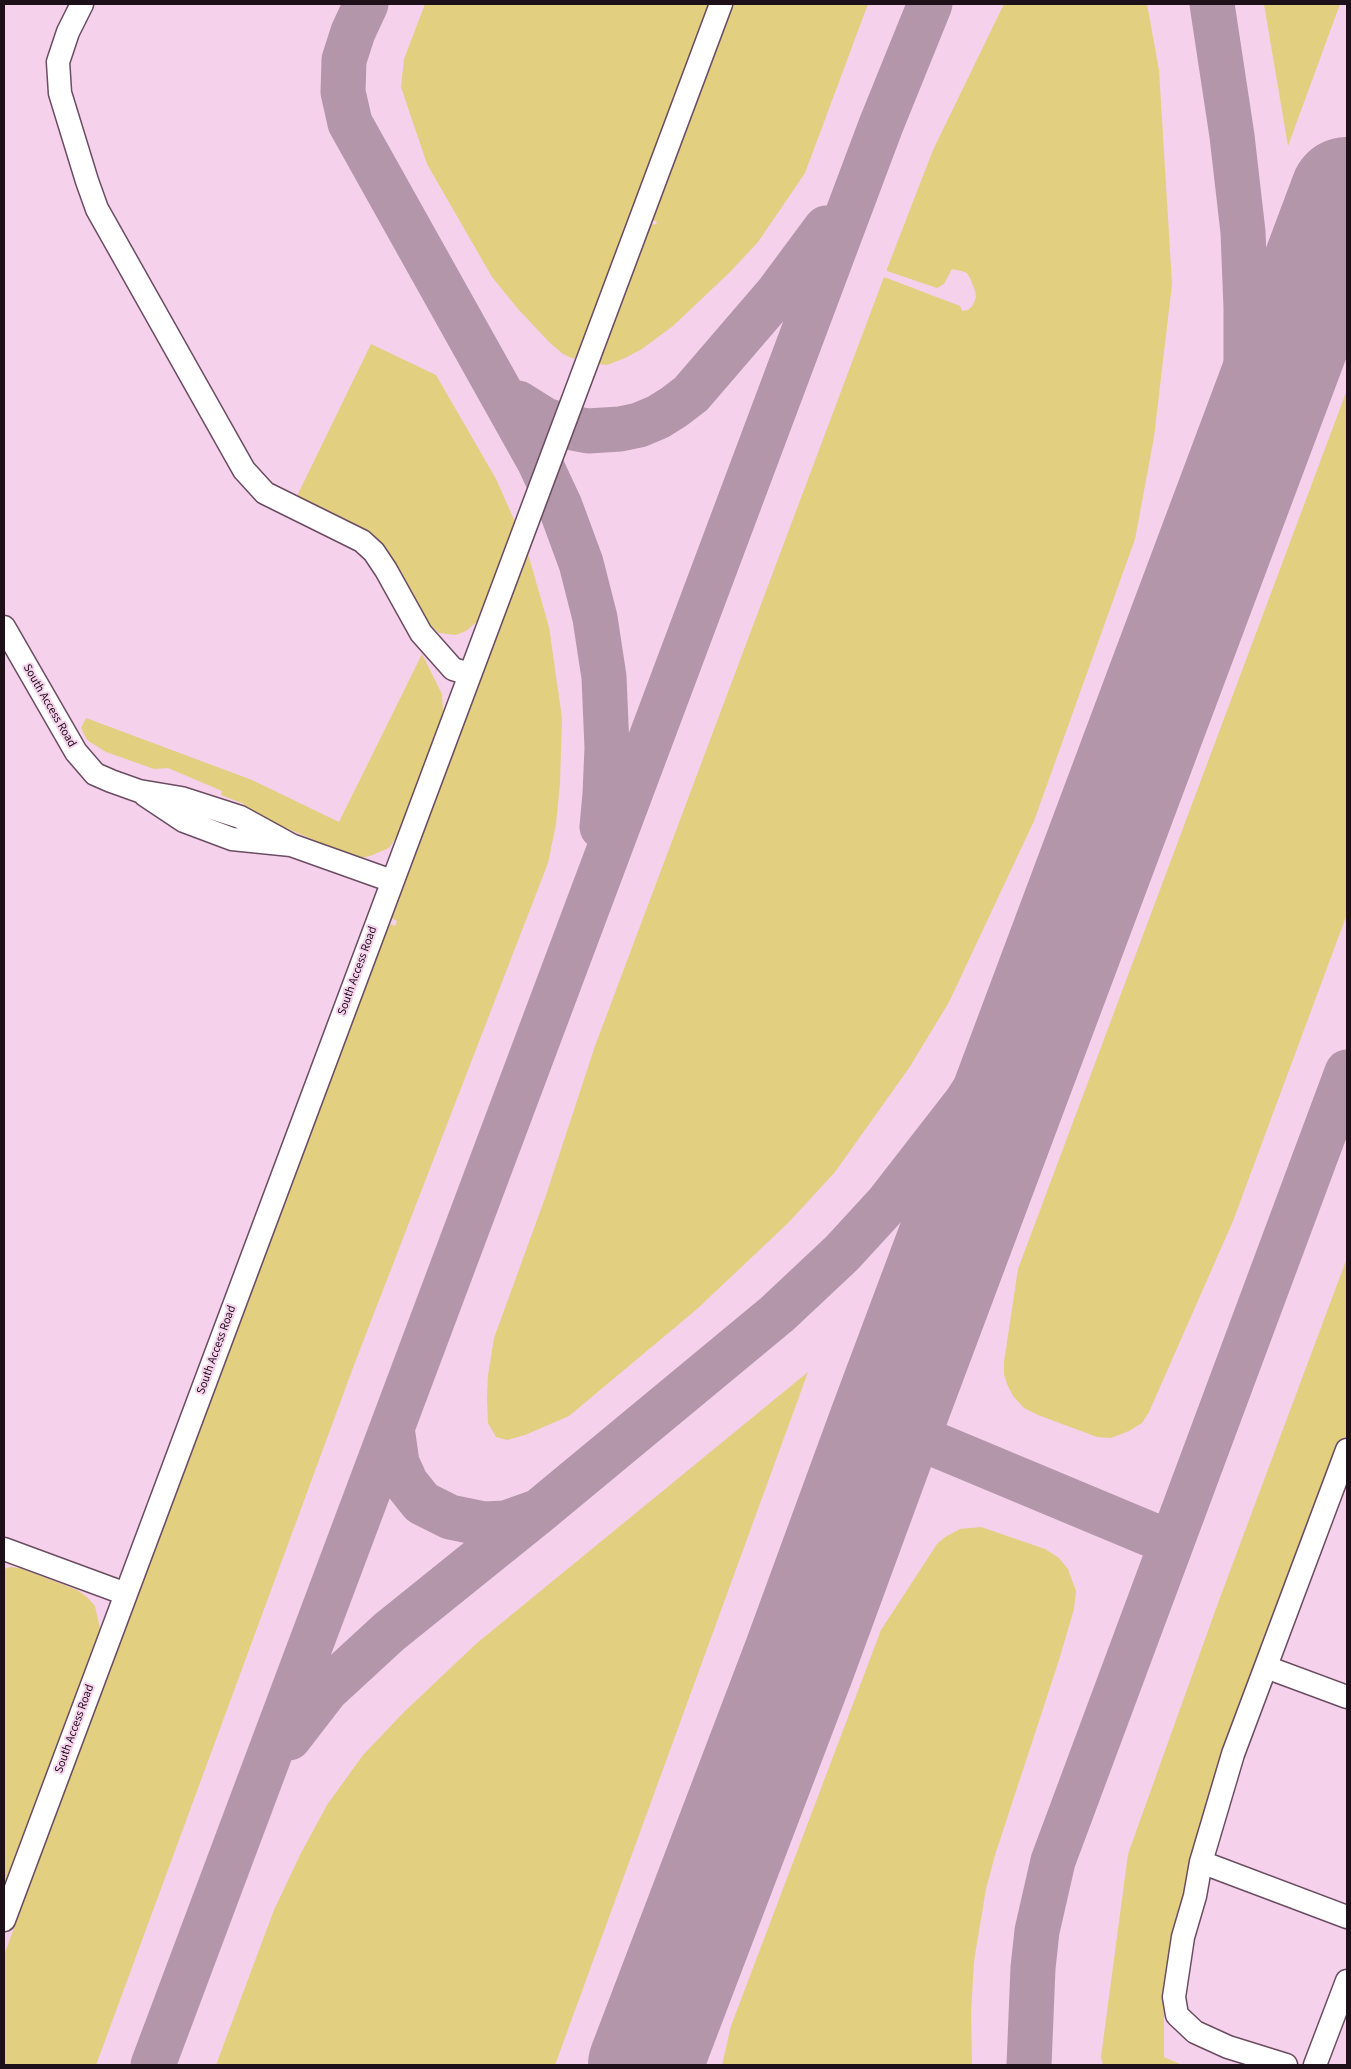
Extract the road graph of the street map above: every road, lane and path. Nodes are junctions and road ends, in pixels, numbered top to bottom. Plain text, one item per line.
1 (82, 4) edge
2 (721, 4) edge
3 (7, 641) edge
4 (469, 674) junction
5 (392, 881) junction
6 (1347, 1450) edge
7 (1340, 1490) edge
8 (4, 1549) edge
9 (126, 1594) junction
10 (1266, 1667) junction
11 (1347, 1697) edge
12 (1201, 1862) junction
13 (1347, 1916) edge
14 (4, 1920) edge
15 (1347, 1981) edge
16 (1286, 2065) edge
17 (1315, 2065) edge

1 - 4 street
2 - 4 street
3 - 5 street, South Access Road
4 - 5 street
5 - 9 street, South Access Road
6 - 7 street
7 - 10 street
8 - 9 street
9 - 14 street, South Access Road
10 - 11 street
10 - 12 street
12 - 13 street
12 - 16 street
15 - 17 street

